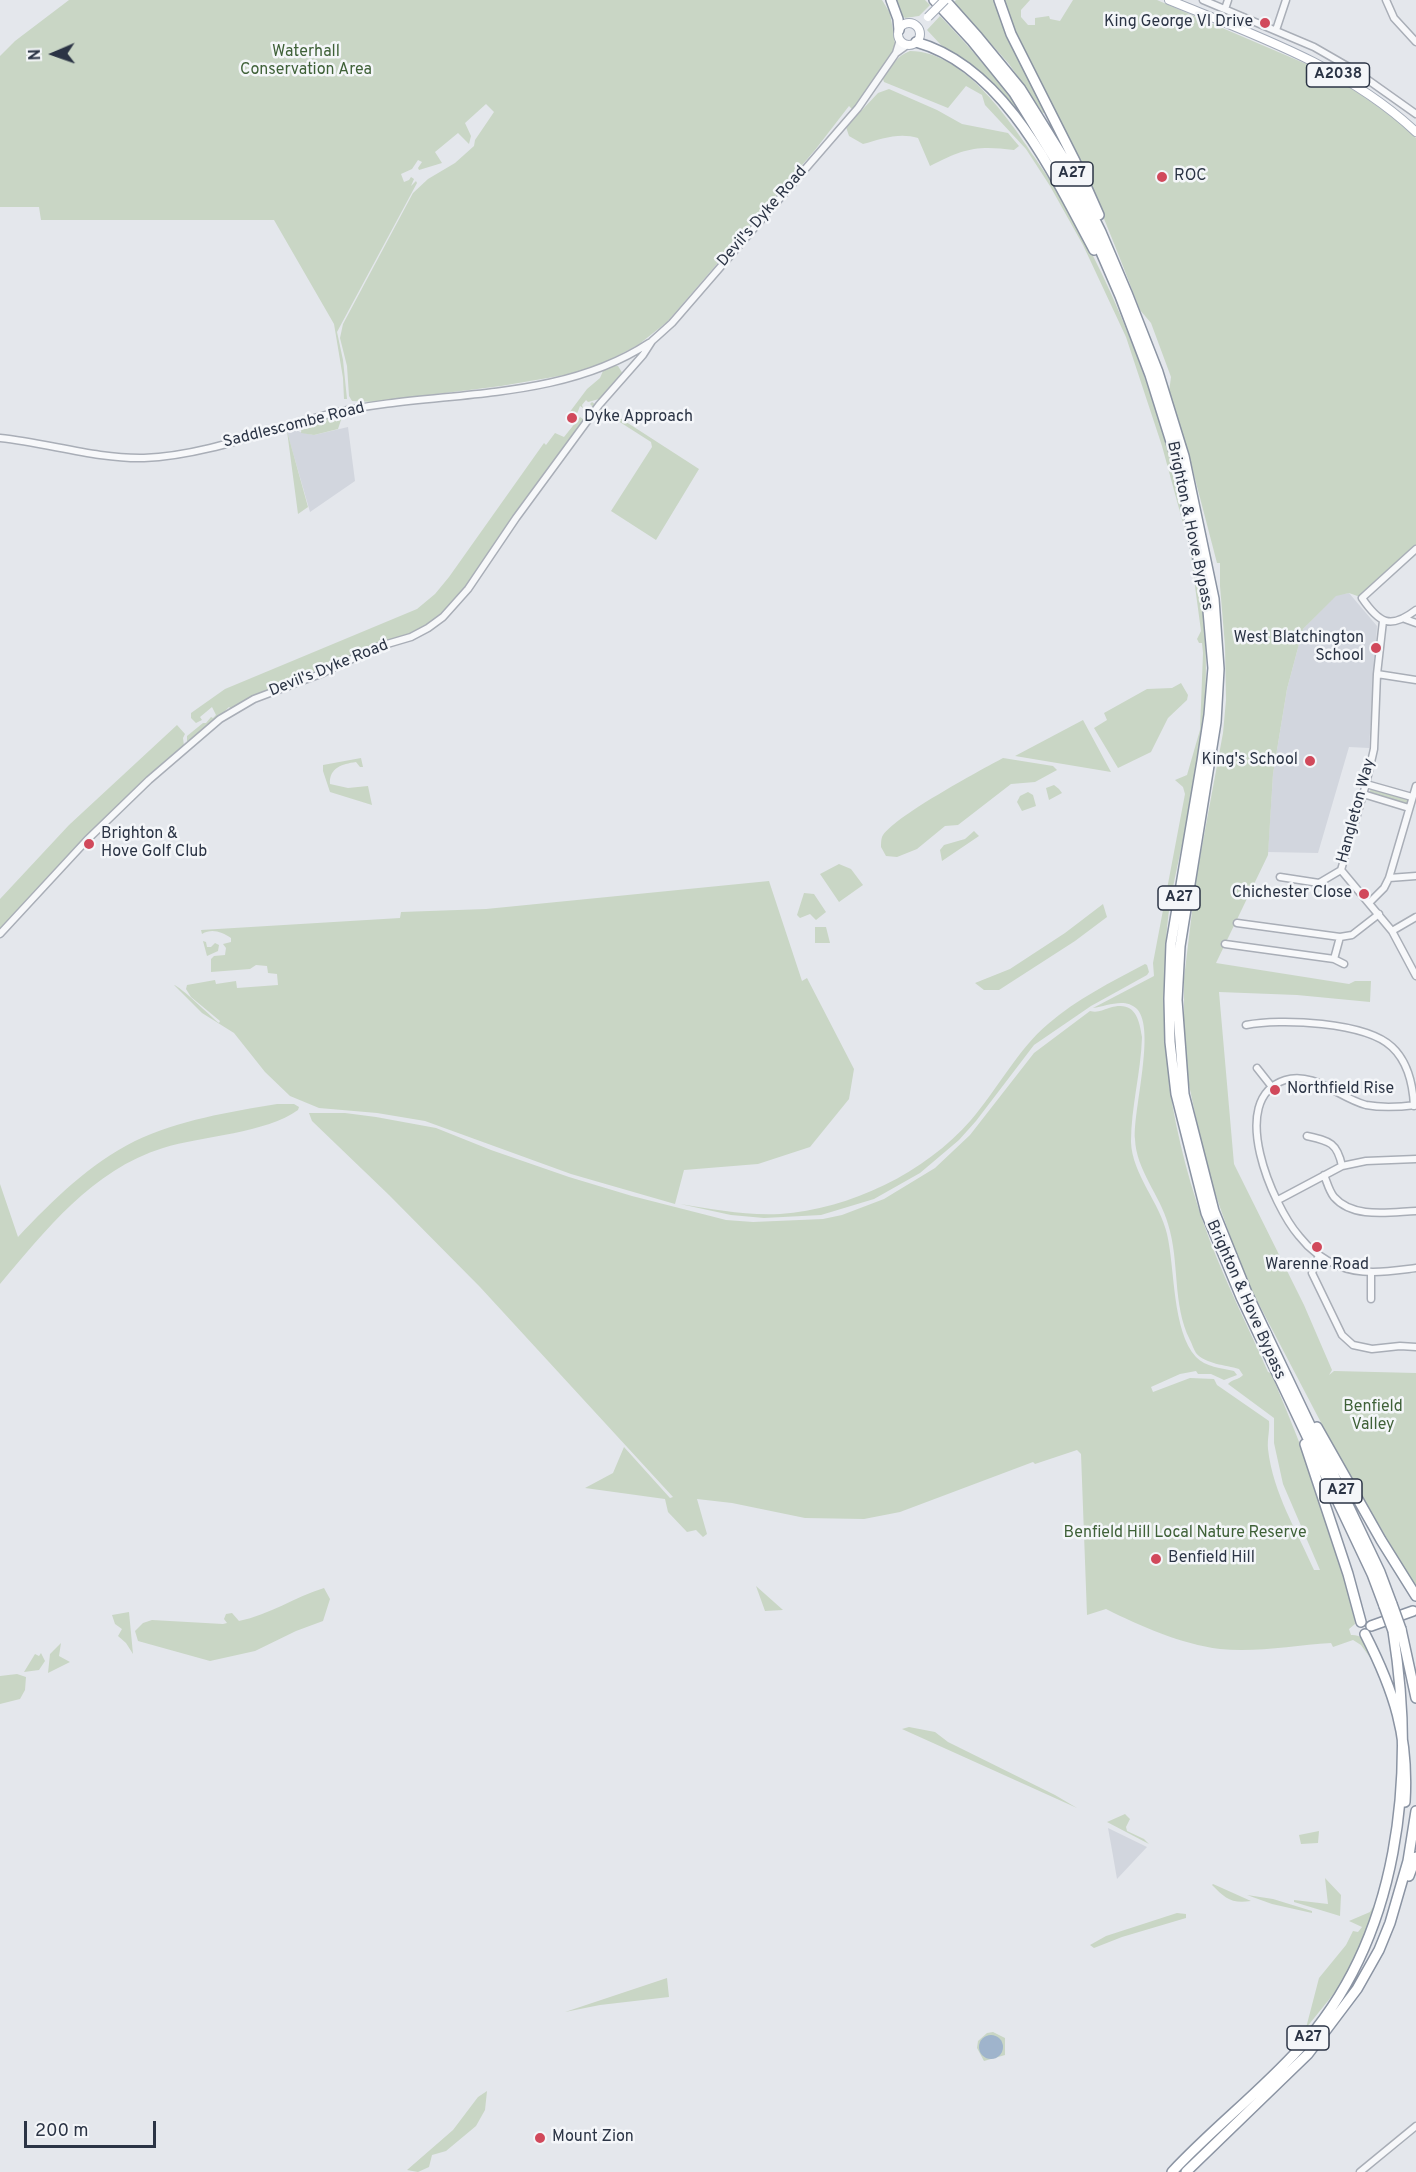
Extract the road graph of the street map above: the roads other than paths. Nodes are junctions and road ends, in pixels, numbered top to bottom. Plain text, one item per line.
1 (891, 0) edge
2 (934, 0) edge
3 (945, 0) edge
4 (999, 0) edge
5 (1169, 0) edge
6 (1203, 0) edge
7 (1228, 0) edge
8 (1286, 0) edge
9 (1386, 0) edge
10 (1225, 9) junction
11 (916, 27) junction
12 (899, 30) junction
13 (1276, 30) junction
14 (908, 42) junction
15 (1416, 42) edge
16 (1416, 114) edge
17 (1416, 132) edge
18 (1115, 263) junction
19 (1120, 296) junction
20 (652, 341) junction
21 (620, 360) junction
22 (624, 376) junction
23 (0, 438) edge
24 (1416, 549) edge
25 (1416, 610) edge
26 (1405, 619) junction
27 (1383, 621) junction
28 (1416, 623) edge
29 (1377, 674) junction
30 (1416, 680) edge
31 (1366, 784) junction
32 (1416, 786) edge
33 (1363, 794) junction
34 (1412, 804) edge
35 (1341, 870) junction
36 (1416, 876) edge
37 (1280, 877) dead end
38 (1389, 878) junction
39 (1370, 902) junction
40 (1379, 914) junction
41 (1416, 917) edge
42 (1237, 923) dead end
43 (1392, 931) junction
44 (0, 934) edge
45 (1340, 937) junction
46 (1225, 944) dead end
47 (1334, 959) junction
48 (1344, 964) dead end
49 (1416, 976) edge
50 (1246, 1025) dead end
51 (1257, 1068) dead end
52 (1272, 1087) junction
53 (1415, 1106) edge
54 (1307, 1136) dead end
55 (1416, 1158) edge
56 (1342, 1166) junction
57 (1324, 1175) junction
58 (1278, 1200) junction
59 (1416, 1211) edge
60 (1319, 1255) junction
61 (1416, 1269) edge
62 (1371, 1272) junction
63 (1371, 1299) dead end
64 (1416, 1347) edge
65 (1288, 1378) junction
66 (1293, 1407) junction
67 (1416, 1596) edge
68 (1388, 1605) junction
69 (1415, 1610) edge
70 (1368, 1630) junction
71 (1397, 1630) junction
72 (1416, 1698) edge
73 (1416, 1811) edge
74 (1416, 1857) edge
75 (1398, 1870) junction
76 (1390, 1923) junction
77 (1416, 2126) edge
78 (1172, 2172) edge
79 (1186, 2172) edge
80 (1360, 2172) edge

1 - 12 highway
2 - 19 highway, Brighton & Hove Bypass / A27
3 - 11 main road, bridge
3 - 18 highway, Brighton & Hove Bypass / A27
4 - 18 highway, A27
5 - 17 main road, A2038
6 - 10 street
7 - 10 street
8 - 13 street
9 - 15 street
10 - 13 street
11 - 12 main road
11 - 14 main road
12 - 14 main road
13 - 16 street
14 - 19 highway, A27
14 - 20 street, Devil's Dyke Road
18 - 65 highway, Brighton & Hove Bypass / A27
19 - 66 highway, Brighton & Hove Bypass / A27
20 - 21 street, Saddlescombe Road
20 - 22 street, Devil's Dyke Road
21 - 22 street
21 - 23 street, Saddlescombe Road
22 - 44 street, Devil's Dyke Road
24 - 27 street
25 - 26 street
26 - 27 street
26 - 28 street
27 - 29 street, Hangleton Way
29 - 30 street
29 - 31 street, Hangleton Way
31 - 33 street, Hangleton Way
31 - 34 street
32 - 34 street
33 - 34 street
33 - 35 street, Hangleton Way
34 - 38 street
35 - 37 street
35 - 39 street, Hangleton Way
36 - 38 street
38 - 39 street
39 - 40 street, Hangleton Way
40 - 43 street, Hangleton Way
40 - 45 street
41 - 43 street
42 - 45 street
43 - 49 street, Hangleton Way
45 - 47 street
46 - 47 street
47 - 48 street
50 - 53 street
51 - 52 street
52 - 53 street
52 - 58 street
54 - 56 street
55 - 56 street
56 - 57 street
57 - 58 street
57 - 59 street
58 - 60 street
60 - 62 street
60 - 64 street
61 - 62 street
62 - 63 street
65 - 67 highway, A27
65 - 68 highway, Brighton & Hove Bypass / A27
66 - 68 highway, Brighton & Hove Bypass / A27
66 - 70 highway, A27
68 - 71 highway, Brighton & Hove Bypass / A27, bridge
69 - 70 highway
70 - 75 highway, A27
71 - 72 highway, Brighton & Hove Bypass / A27
71 - 75 highway, Brighton & Hove Bypass / A27
73 - 76 highway, A27
74 - 76 highway, A27
75 - 78 highway, Brighton & Hove Bypass / A27
76 - 79 highway, A27
77 - 80 street

